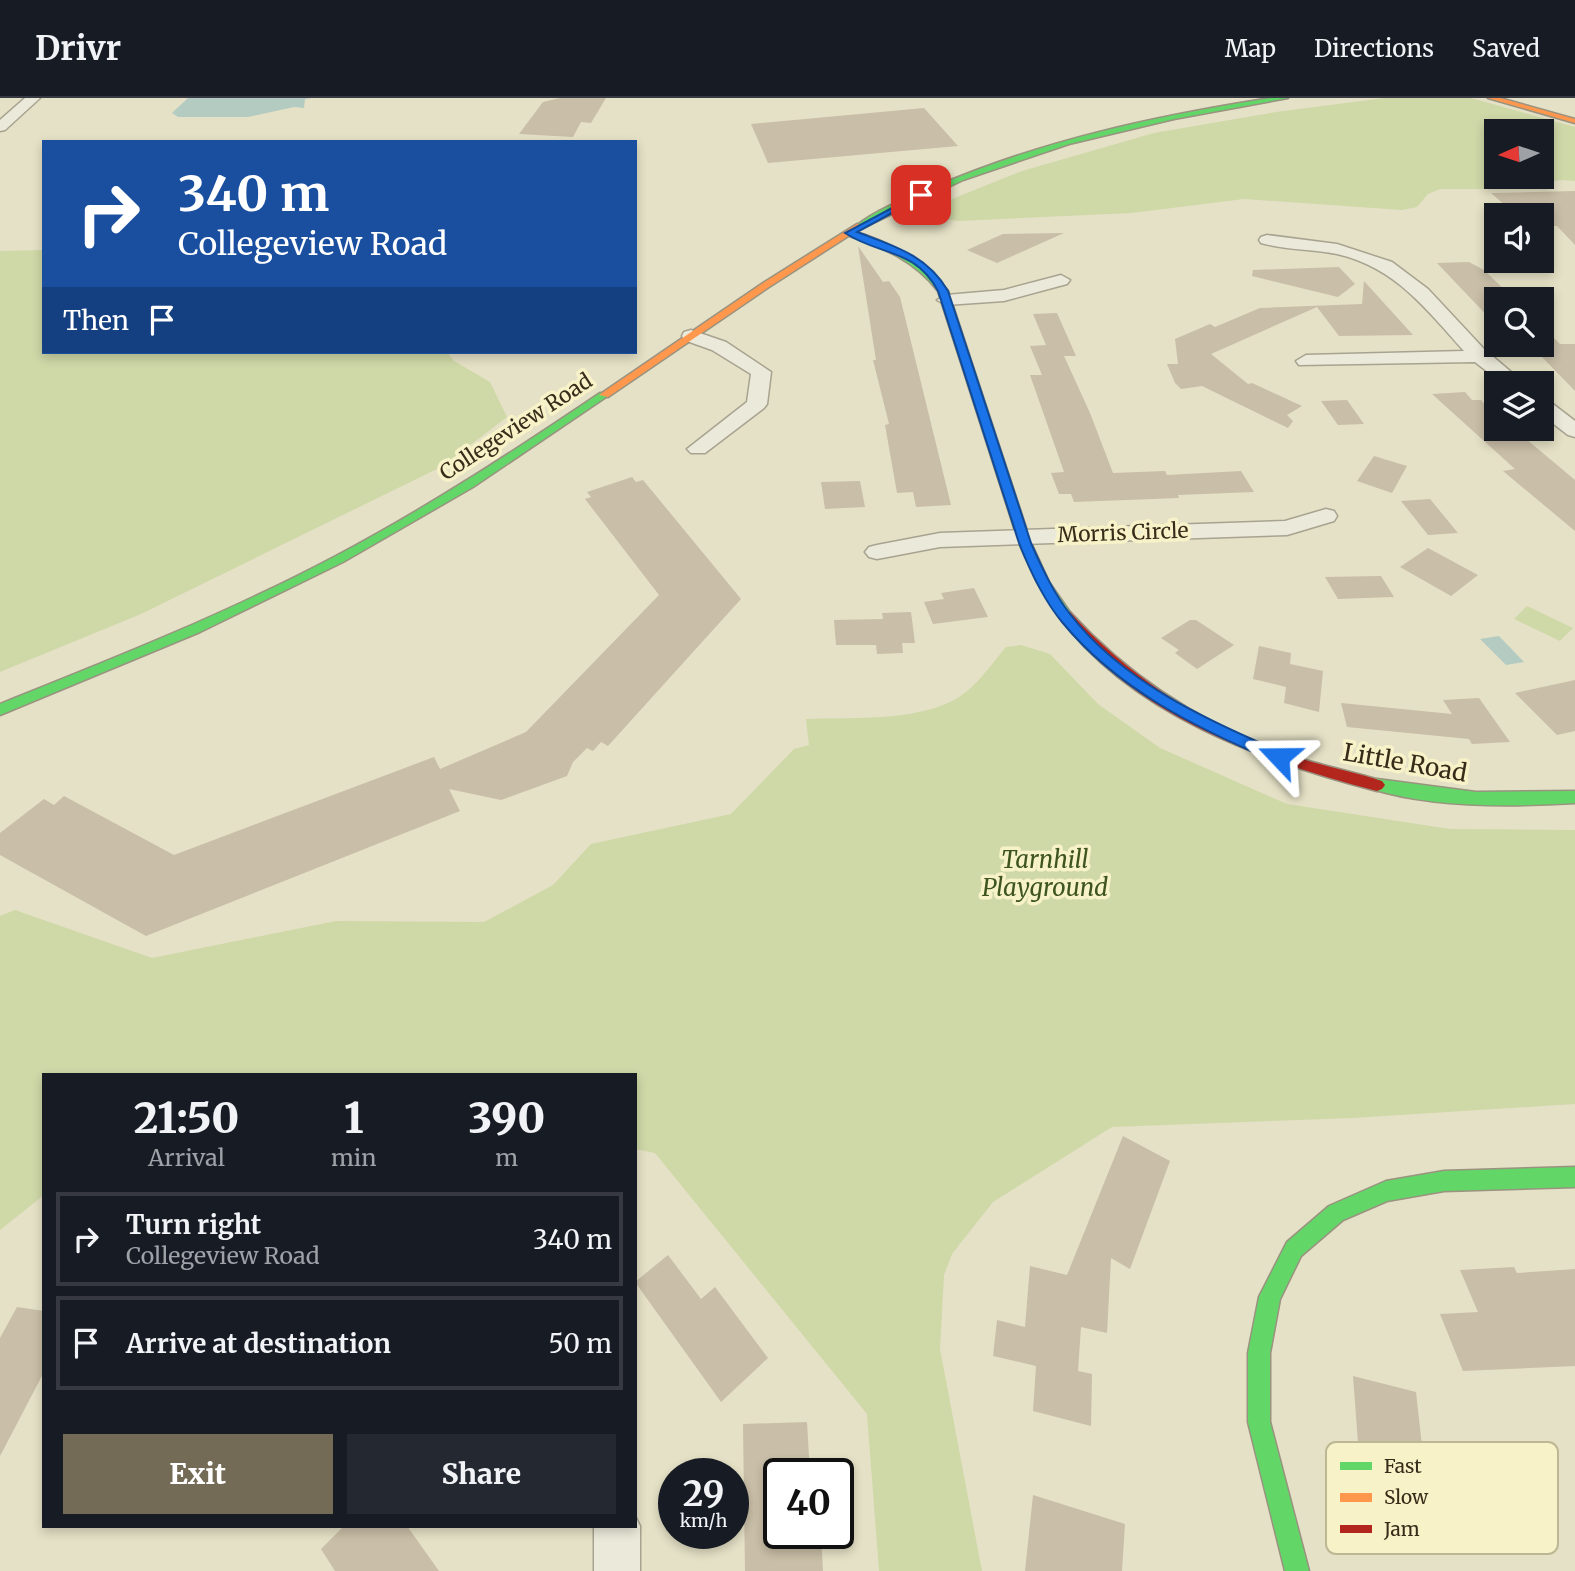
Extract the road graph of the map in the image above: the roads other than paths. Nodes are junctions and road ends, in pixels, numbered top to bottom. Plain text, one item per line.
1 (33, 98) edge
2 (1284, 98) edge
3 (1492, 98) edge
4 (1527, 98) edge
5 (1575, 112) edge
6 (1575, 121) edge
7 (0, 127) edge
8 (850, 233) junction
9 (1267, 240) dead end
10 (1061, 280) dead end
11 (946, 300) junction
12 (691, 336) junction
13 (1480, 356) junction
14 (1306, 361) dead end
15 (1499, 371) edge
16 (1554, 413) edge
17 (1571, 425) edge
18 (698, 449) dead end
19 (1326, 516) dead end
20 (1023, 536) junction
21 (877, 552) dead end
22 (0, 710) edge
23 (1575, 797) edge
24 (1575, 1177) edge
25 (617, 1528) edge
26 (617, 1571) edge
27 (1297, 1571) edge

1 - 7 street
2 - 8 street, Collegeview Road
3 - 6 street
4 - 5 street
8 - 11 street, Little Road
8 - 12 street, Collegeview Road
9 - 13 street
10 - 11 street
11 - 20 street, Little Road
12 - 18 street
12 - 22 street, Collegeview Road
13 - 14 street
13 - 15 street
16 - 17 street
19 - 20 street, Morris Circle
20 - 21 street, Morris Circle
20 - 23 street, Little Road
24 - 27 street
25 - 26 street

